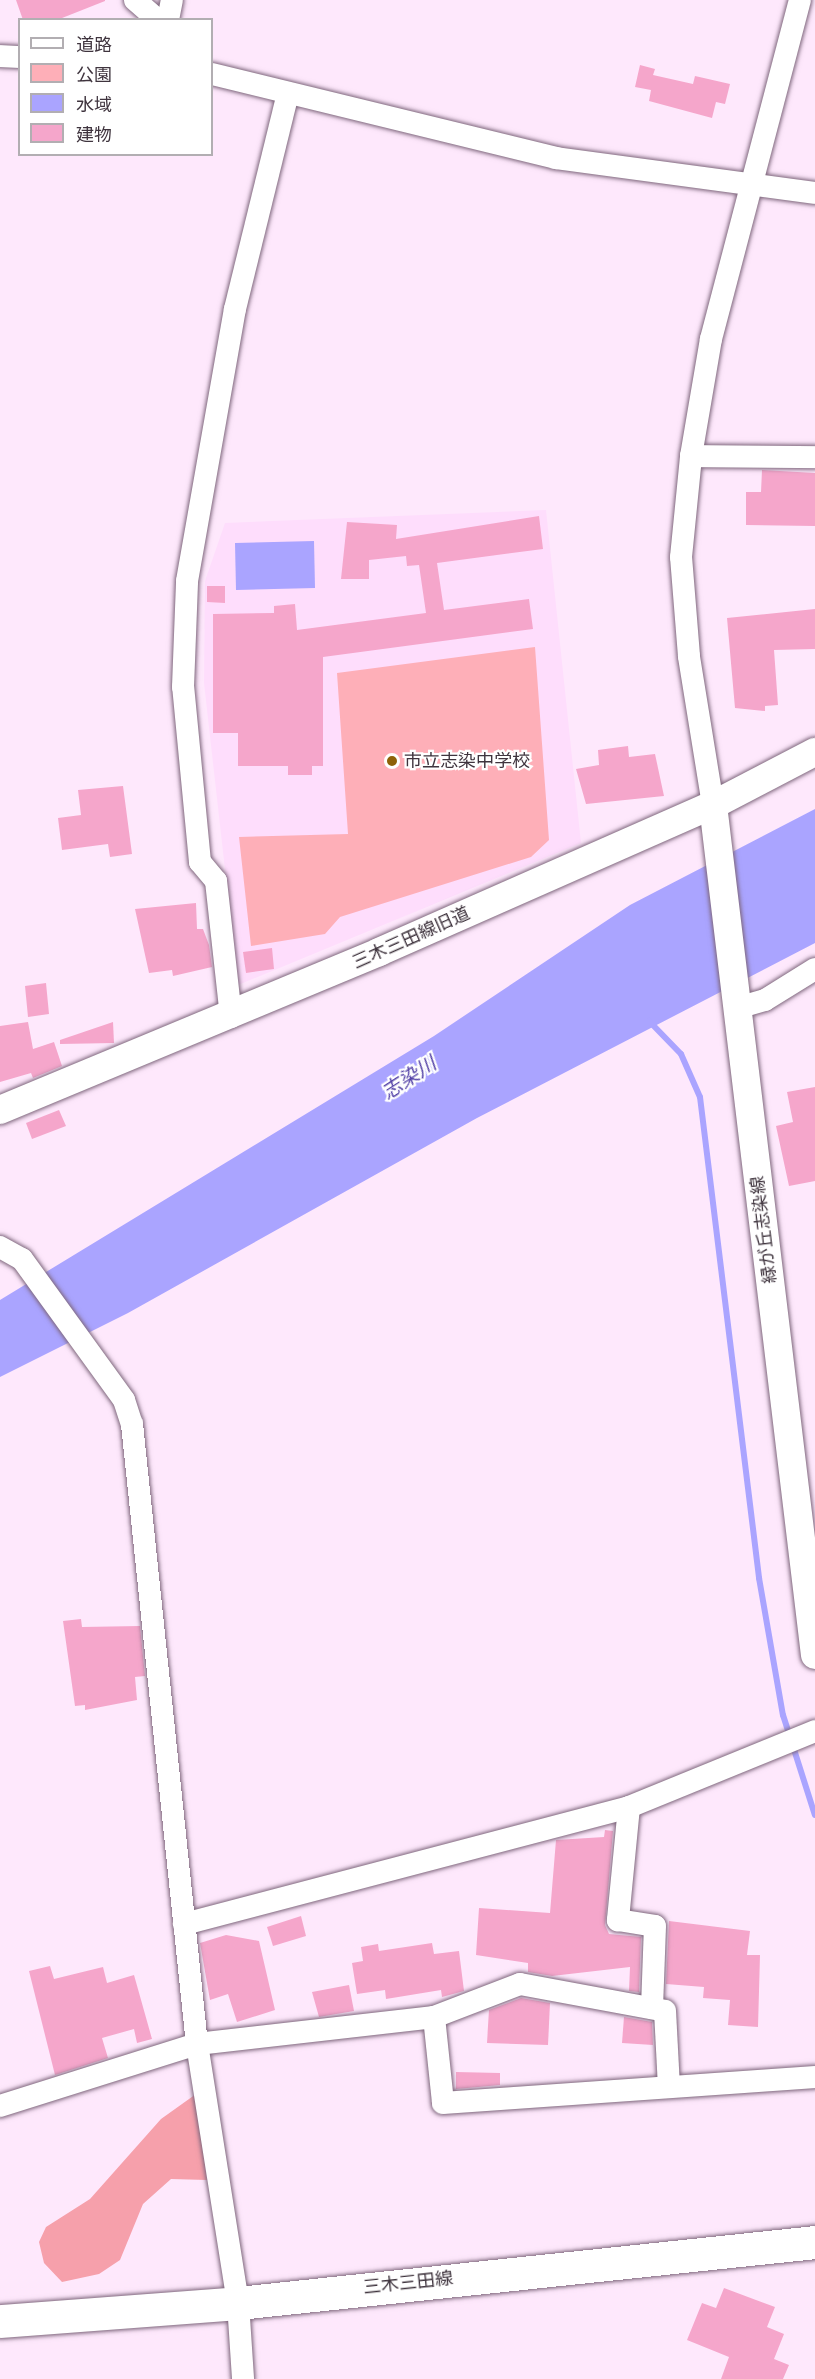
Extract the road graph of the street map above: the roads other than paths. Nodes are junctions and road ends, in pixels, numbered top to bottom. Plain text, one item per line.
1 (135, 0) edge
2 (172, 0) edge
3 (800, 0) edge
4 (156, 18) edge
5 (168, 18) edge
6 (0, 56) edge
7 (18, 57) edge
8 (213, 74) edge
9 (288, 93) junction
10 (750, 184) junction
11 (815, 193) edge
12 (690, 456) junction
13 (815, 457) edge
14 (815, 752) edge
15 (713, 805) junction
16 (815, 969) edge
17 (737, 1008) junction
18 (231, 1017) junction
19 (0, 1110) edge
20 (0, 1247) edge
21 (806, 1524) edge
22 (815, 1655) edge
23 (815, 1731) edge
24 (629, 1807) junction
25 (184, 1924) junction
26 (652, 2008) junction
27 (434, 2017) junction
28 (197, 2044) junction
29 (815, 2077) edge
30 (669, 2087) junction
31 (0, 2106) edge
32 (815, 2242) edge
33 (238, 2303) junction
34 (0, 2321) edge
35 (243, 2379) edge

1 - 4 street
2 - 5 street
3 - 10 street
6 - 7 street
8 - 9 street
9 - 10 street
9 - 18 street
10 - 11 street
10 - 12 street
12 - 13 street
12 - 15 street
14 - 15 street, 三木三田線旧道
15 - 17 street, 緑が丘志染線
15 - 18 street, 三木三田線旧道
16 - 17 street
17 - 21 street, 緑が丘志染線
18 - 19 street, 三木三田線旧道
20 - 25 street
21 - 22 street, 緑が丘志染線
23 - 24 street
24 - 25 street
24 - 26 street
25 - 28 street
26 - 27 street
26 - 30 street
27 - 28 street
27 - 30 street
28 - 31 street
28 - 33 street
29 - 30 street
32 - 33 main road, 三木三田線
33 - 34 main road, 三木三田線
33 - 35 street

